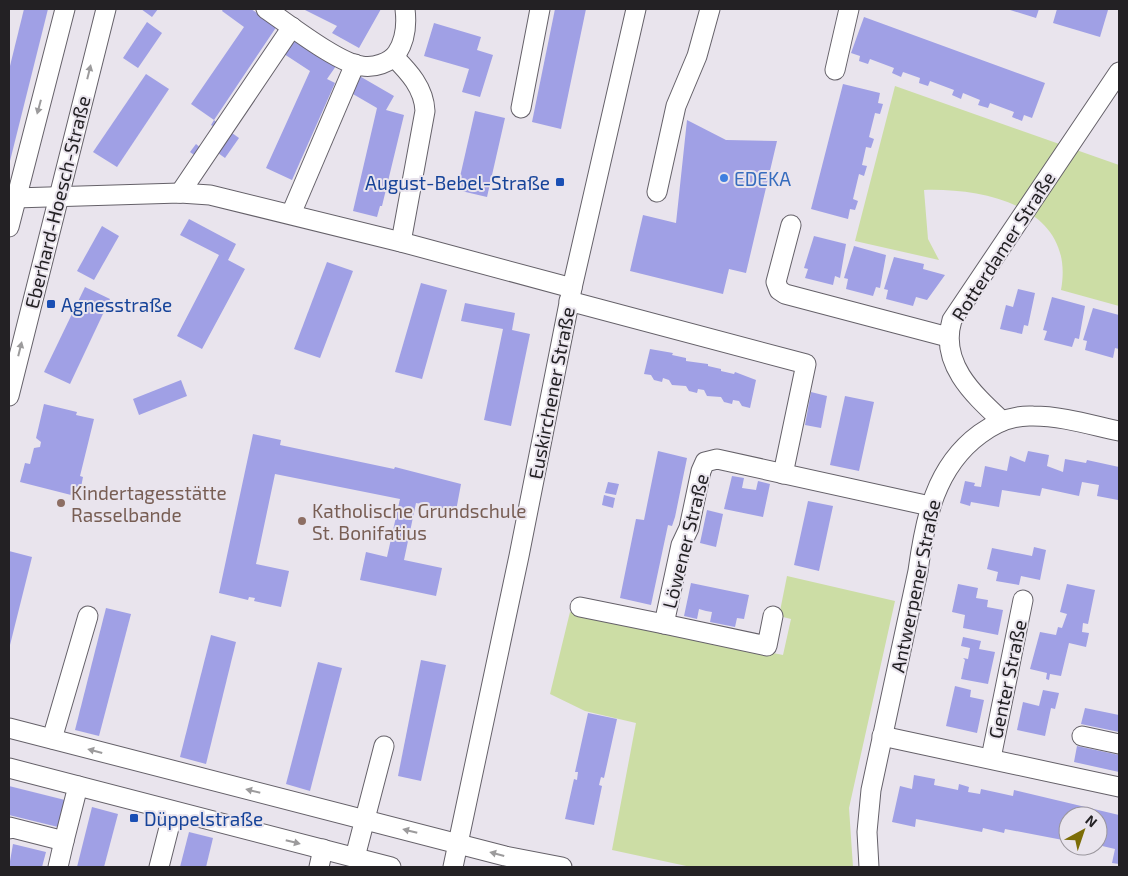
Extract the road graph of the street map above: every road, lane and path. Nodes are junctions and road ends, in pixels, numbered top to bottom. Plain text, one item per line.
1 (65, 9) edge
2 (106, 9) edge
3 (266, 9) edge
4 (405, 9) edge
5 (540, 9) edge
6 (636, 9) edge
7 (708, 9) edge
8 (849, 9) edge
9 (292, 26) junction
10 (394, 57) junction
11 (355, 64) junction
12 (835, 70) dead end
13 (1119, 72) edge
14 (521, 108) dead end
15 (657, 192) dead end
16 (180, 193) junction
17 (16, 198) junction
18 (57, 198) junction
19 (291, 214) junction
20 (791, 225) dead end
21 (9, 227) edge
22 (401, 242) junction
23 (570, 294) junction
24 (948, 338) junction
25 (9, 396) edge
26 (1002, 421) junction
27 (1119, 431) edge
28 (783, 474) junction
29 (930, 506) junction
30 (1023, 600) dead end
31 (580, 607) dead end
32 (88, 616) dead end
33 (773, 616) dead end
34 (664, 624) junction
35 (9, 728) edge
36 (882, 736) junction
37 (1082, 736) dead end
38 (52, 739) junction
39 (1119, 744) edge
40 (384, 746) dead end
41 (991, 758) junction
42 (9, 768) edge
43 (78, 786) junction
44 (1119, 787) edge
45 (173, 812) junction
46 (366, 819) junction
47 (9, 829) edge
48 (64, 841) junction
49 (458, 843) junction
50 (355, 857) junction
51 (321, 858) edge
52 (58, 867) edge
53 (159, 867) edge
54 (391, 867) edge
55 (453, 867) edge
56 (562, 867) edge
57 (869, 867) edge

1 -> 17 street
18 -> 2 street, Eberhard-Hoesch-Straße
3 - 9 street
4 - 10 street
5 - 14 street
6 - 23 street, Euskirchener Straße
7 - 15 street
8 - 12 street
9 - 11 street
9 - 16 street
10 - 11 street
10 - 22 street
11 - 19 street
13 - 24 street, Rotterdamer Straße
16 - 18 street
16 - 19 street
17 - 18 street
17 - 21 street
25 -> 18 street, Eberhard-Hoesch-Straße
19 - 22 street
20 - 24 street
22 - 23 street
23 - 28 street
23 - 49 street, Euskirchener Straße
24 - 26 street, Rotterdamer Straße
26 - 27 street, Antwerpener Straße
26 - 29 street, Antwerpener Straße
28 - 29 street, Löwener Straße
28 - 34 street, Löwener Straße
29 - 36 street, Antwerpener Straße
30 - 41 street, Genter Straße
31 - 34 street
32 - 38 street
33 - 34 street, Löwener Straße
35 - 38 street
36 - 41 street, Genter Straße
36 - 57 street, Antwerpener Straße
37 - 39 street
46 -> 38 street
40 - 46 street
41 - 44 street, Genter Straße
42 - 43 street
43 - 45 street
43 - 48 street
45 -> 51 street
45 - 53 street
49 -> 46 street
46 - 50 street
47 - 48 street
48 - 52 street
49 - 55 street, Euskirchener Straße
56 -> 49 street
50 - 51 street
50 - 54 street

